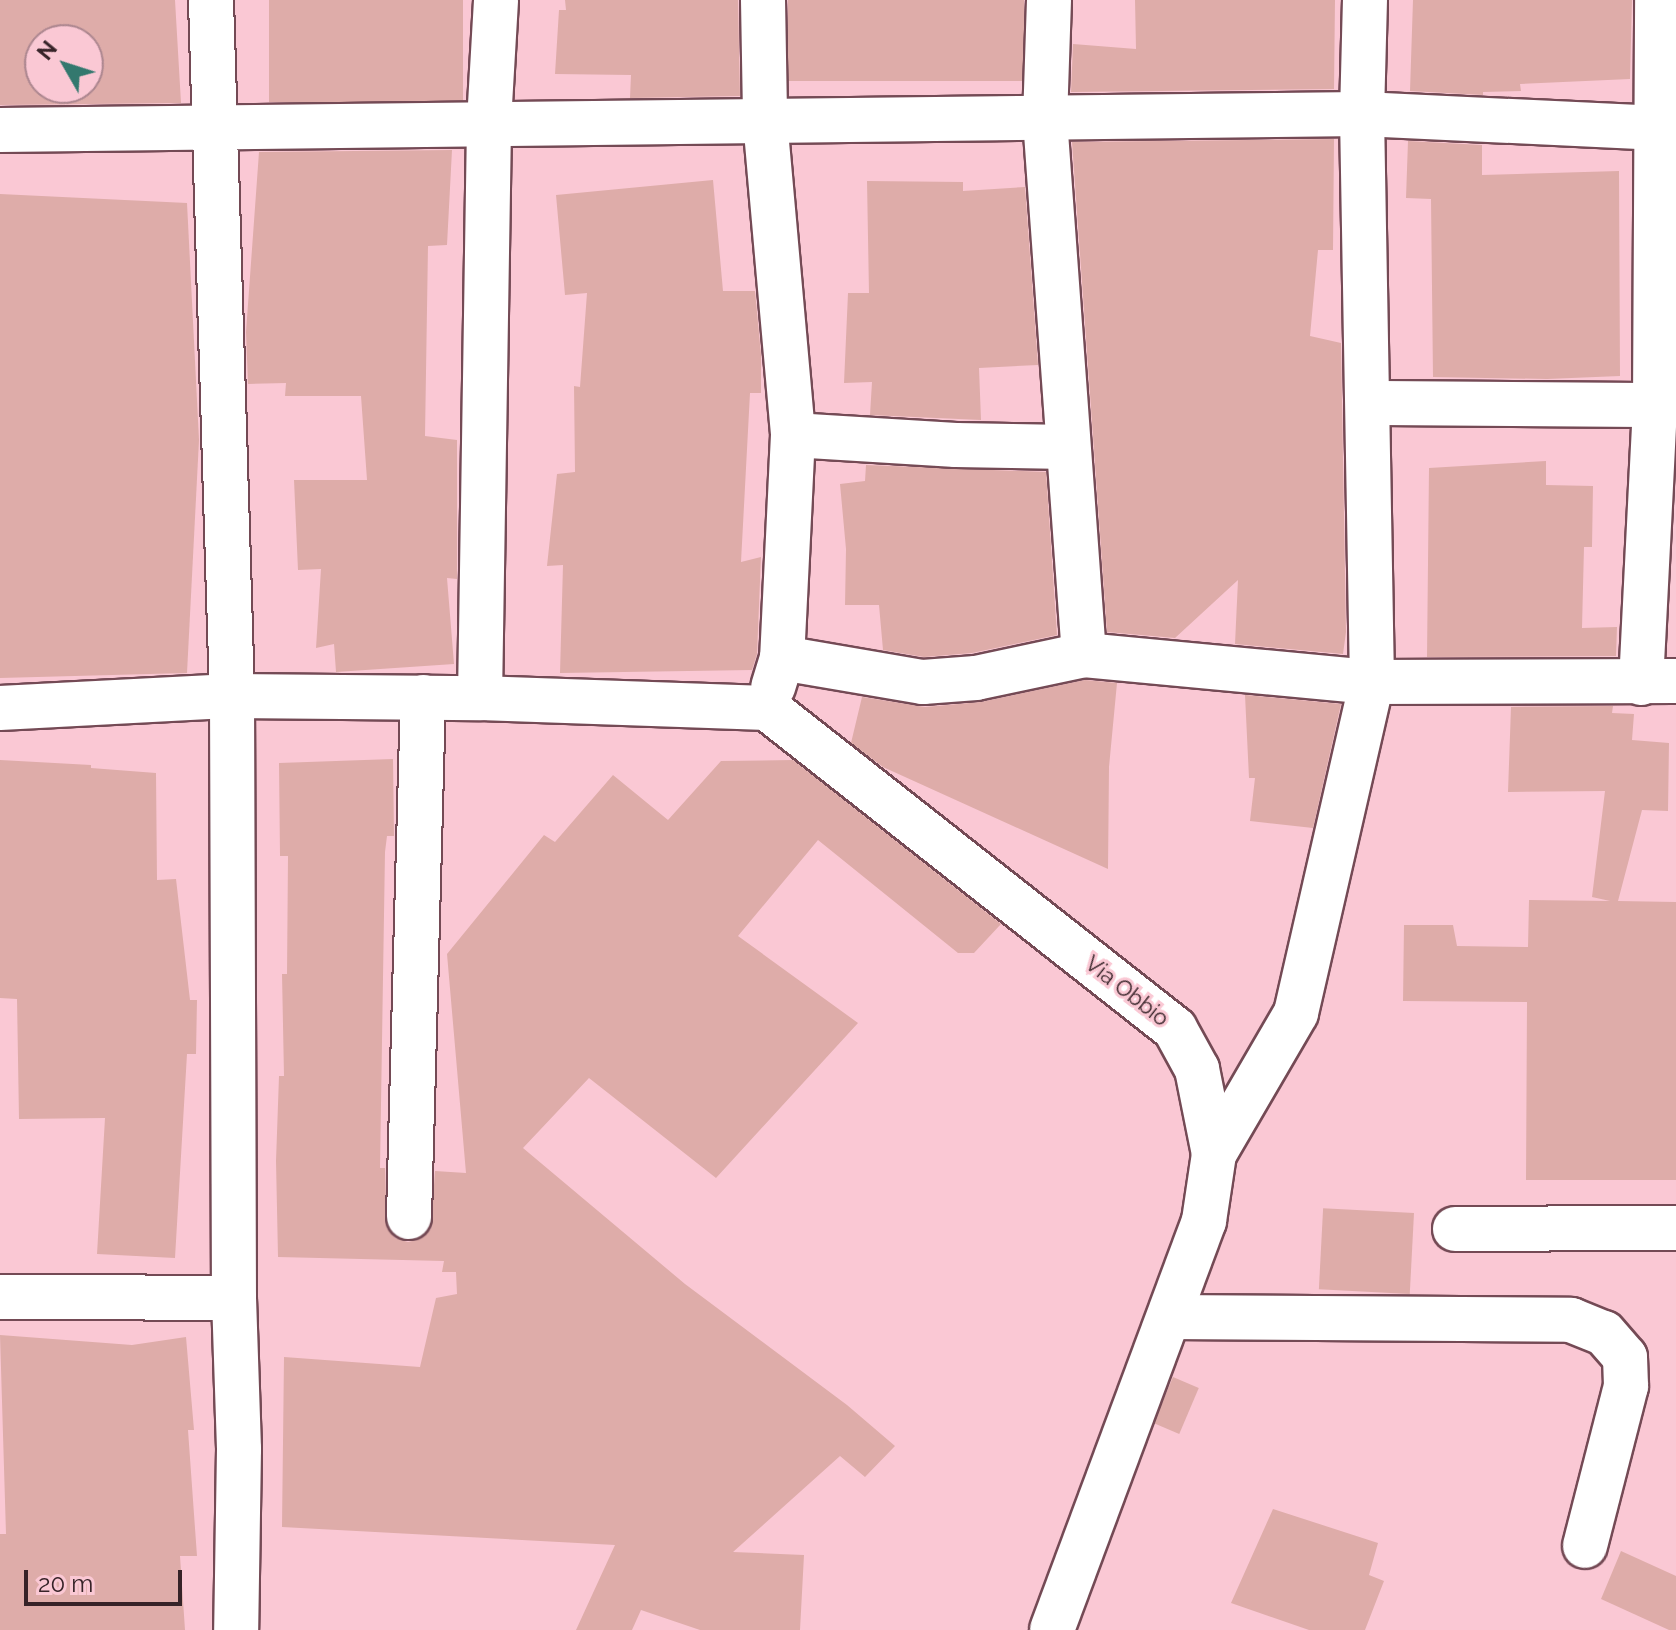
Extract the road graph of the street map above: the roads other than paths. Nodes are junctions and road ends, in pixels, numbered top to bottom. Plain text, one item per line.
1 (211, 0) edge
2 (496, 0) edge
3 (763, 0) edge
4 (1049, 0) edge
5 (1365, 0) edge
6 (1657, 0) edge
7 (1362, 114) junction
8 (1045, 119) junction
9 (765, 120) junction
10 (489, 122) junction
11 (213, 126) junction
12 (1667, 129) edge
13 (0, 130) edge
14 (1370, 403) junction
15 (1655, 405) junction
16 (793, 435) junction
17 (1068, 447) junction
18 (1084, 655) junction
19 (782, 658) junction
20 (1372, 682) junction
21 (1659, 682) edge
22 (232, 696) junction
23 (423, 697) junction
24 (480, 698) junction
25 (0, 708) edge
26 (767, 708) junction
27 (1214, 1154) junction
28 (409, 1217) dead end
29 (1676, 1228) edge
30 (1455, 1229) dead end
31 (0, 1297) edge
32 (234, 1298) junction
33 (1169, 1317) junction
34 (1585, 1546) dead end
35 (236, 1630) edge
36 (1052, 1630) edge

1 - 11 street
2 - 10 street
3 - 9 street
4 - 8 street
5 - 7 street
6 - 12 street
7 - 8 street
7 - 12 street
7 - 14 street
8 - 9 street
8 - 17 street
9 - 10 street
9 - 16 street
10 - 11 street
10 - 24 street
11 - 13 street
11 - 22 street
12 - 15 street
14 - 15 street
14 - 20 street
15 - 21 street
16 - 17 street
16 - 19 street
17 - 18 street
18 - 19 street
18 - 20 street
19 - 26 street
20 - 21 street
20 - 27 street
22 - 23 street
22 - 25 street
22 - 32 street
23 - 24 street
23 - 28 street
24 - 26 street
26 - 27 street, Via Obbio
27 - 33 street, Via Obbio
29 - 30 street
31 - 32 street
32 - 35 street
33 - 34 street
33 - 36 street, Via Obbio

